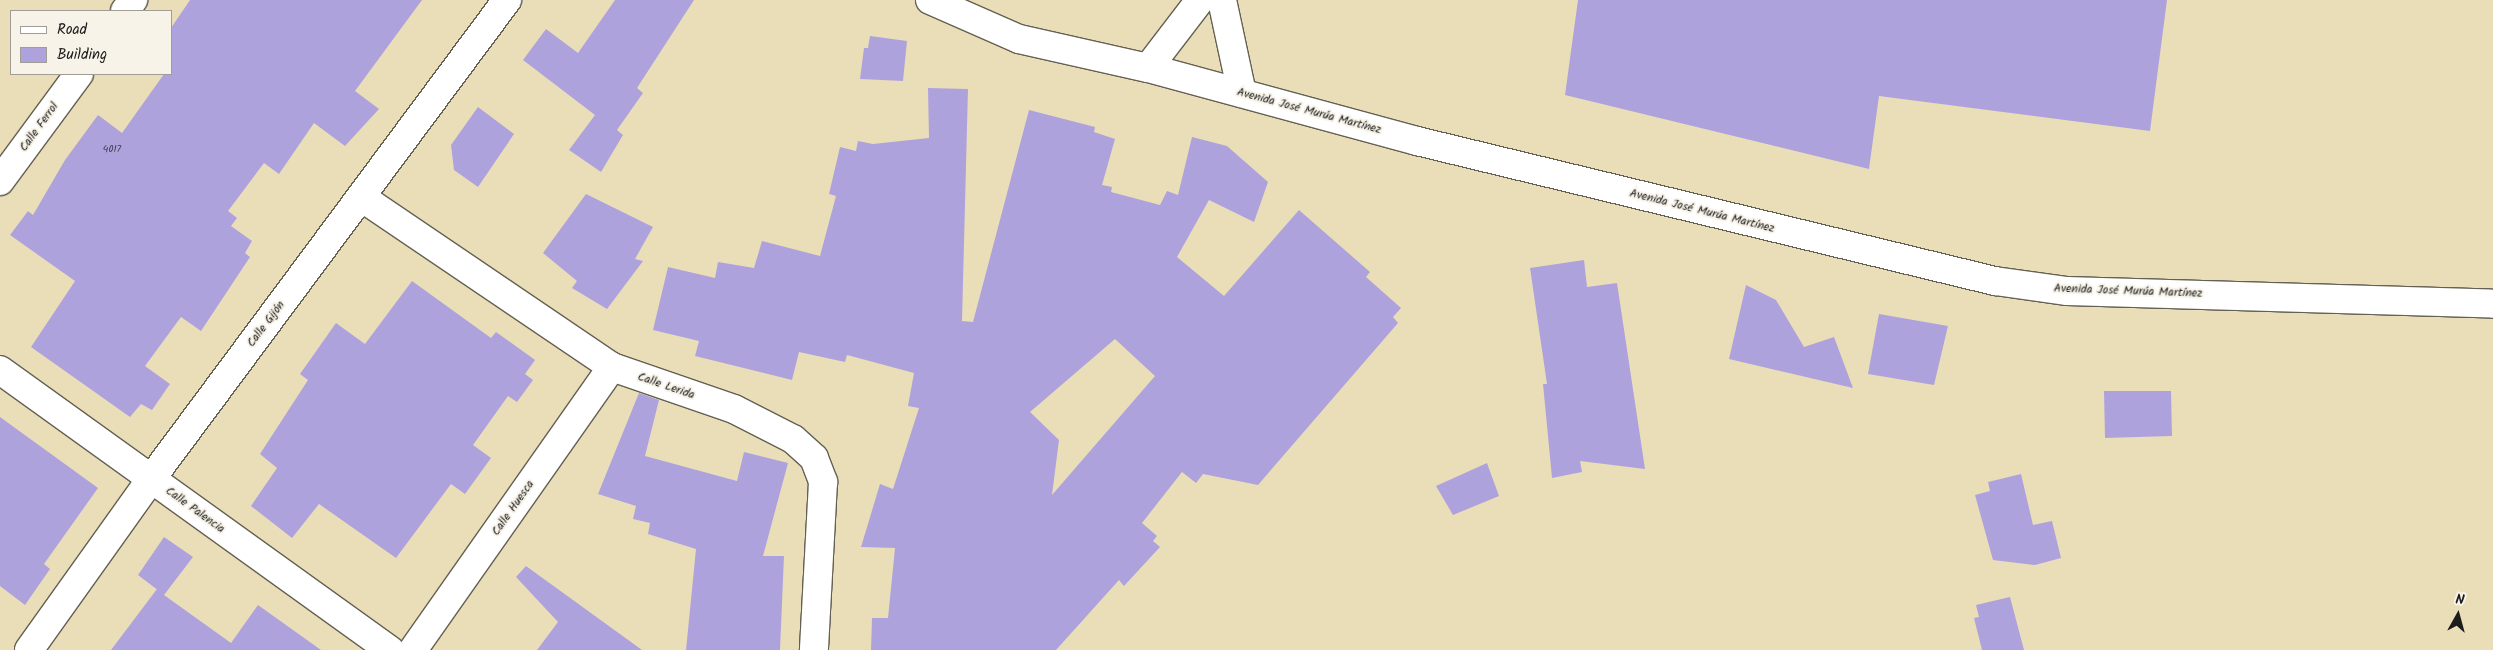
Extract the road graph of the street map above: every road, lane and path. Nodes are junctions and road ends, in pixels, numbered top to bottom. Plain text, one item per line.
1 (507, 0) edge
2 (930, 0) edge
3 (1200, 0) edge
4 (1222, 0) edge
5 (1148, 68) junction
6 (78, 75) edge
7 (1242, 93) junction
8 (0, 181) edge
9 (361, 197) junction
10 (2493, 304) edge
11 (612, 367) junction
12 (0, 370) edge
13 (151, 479) junction
14 (29, 650) edge
15 (390, 650) edge
16 (413, 650) edge
17 (814, 650) edge

1 - 9 street, Calle Gijón
2 - 5 street, Avenida José Murúa Martínez
3 - 5 street
4 - 7 street
5 - 7 street, Avenida José Murúa Martínez
6 - 8 street, Calle Ferrol
7 - 10 street, Avenida José Murúa Martínez
9 - 11 street, Calle Lerida
9 - 13 street, Calle Gijón
11 - 16 street, Calle Huesca
11 - 17 street, Calle Lerida
12 - 13 street, Calle Palencia
13 - 14 street, Calle Gijón
13 - 15 street, Calle Palencia

